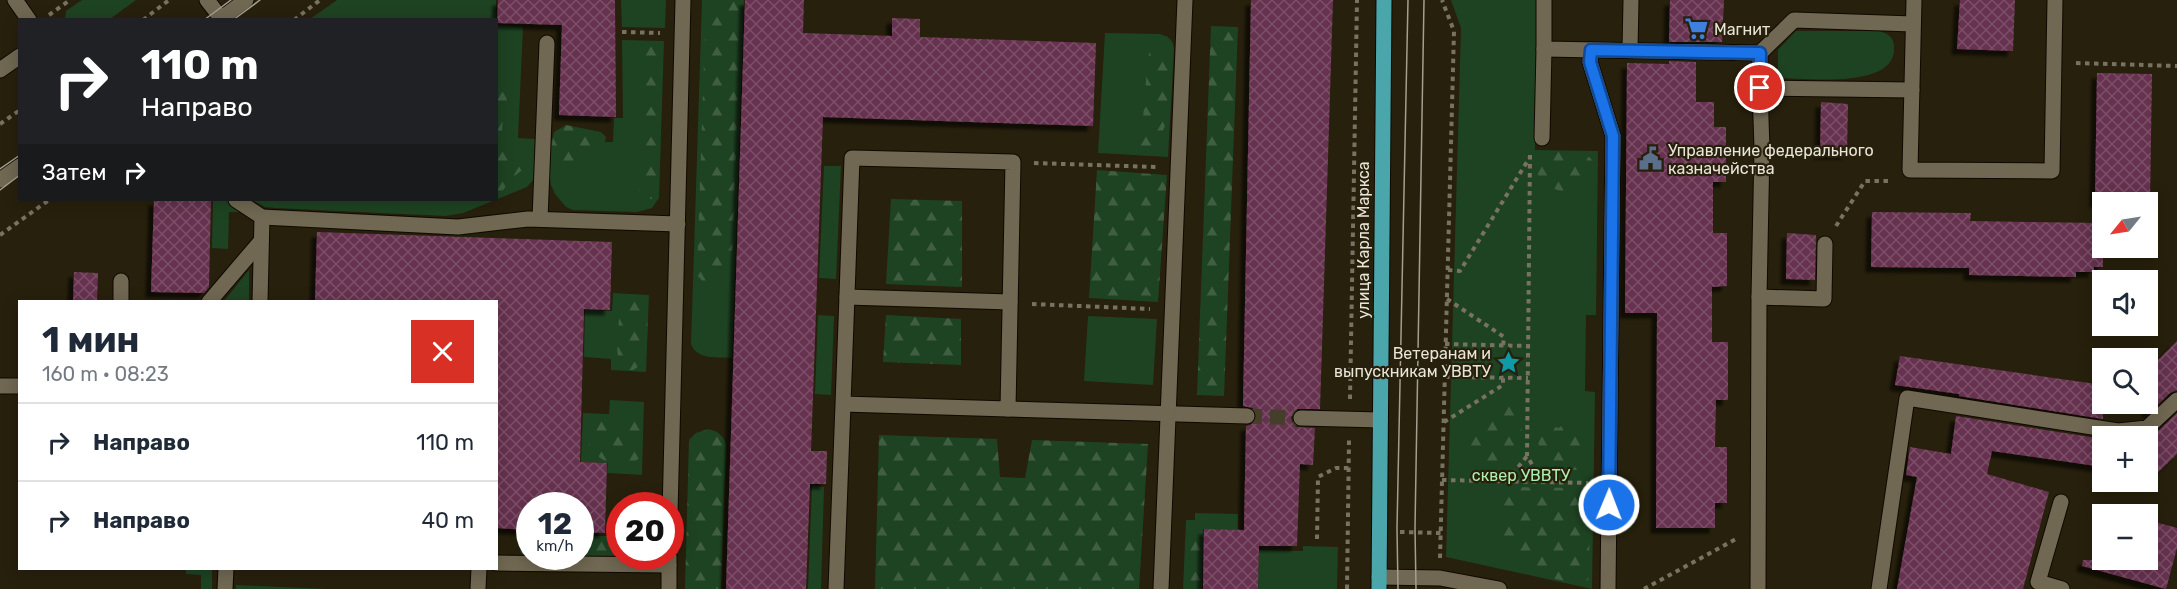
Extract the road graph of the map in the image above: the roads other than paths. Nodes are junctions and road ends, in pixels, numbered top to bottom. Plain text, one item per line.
1 (15, 0) edge
2 (207, 0) edge
3 (246, 0) edge
4 (683, 0) edge
5 (1185, 0) edge
6 (1384, 0) edge
7 (1544, 0) edge
8 (1631, 0) edge
9 (1914, 0) edge
10 (2055, 0) edge
11 (28, 18) edge
12 (219, 18) edge
13 (221, 18) edge
14 (1913, 24) junction
15 (547, 43) dead end
16 (1544, 49) junction
17 (1591, 50) junction
18 (1630, 50) junction
19 (1760, 53) junction
20 (18, 57) edge
21 (0, 70) edge
22 (1760, 88) junction
23 (1912, 90) junction
24 (1542, 138) road end
25 (18, 167) edge
26 (0, 180) edge
27 (238, 201) edge
28 (262, 217) junction
29 (540, 219) junction
30 (678, 224) junction
31 (261, 241) junction
32 (1825, 244) dead end
33 (121, 281) dead end
34 (847, 297) junction
35 (1759, 297) junction
36 (121, 300) edge
37 (211, 300) edge
38 (260, 300) edge
39 (1010, 302) junction
40 (0, 386) edge
41 (18, 386) edge
42 (2177, 400) edge
43 (843, 404) junction
44 (1008, 409) junction
45 (1169, 414) junction
46 (1246, 416) tunnel mouth
47 (1301, 418) tunnel mouth
48 (1380, 420) junction
49 (671, 492) edge
50 (2061, 502) dead end
51 (606, 562) edge
52 (498, 563) edge
53 (226, 570) edge
54 (479, 570) edge
55 (669, 570) edge
56 (1379, 583) edge
57 (1440, 583) edge
58 (225, 589) edge
59 (478, 589) edge
60 (669, 589) edge
61 (837, 589) edge
62 (1161, 589) edge
63 (1499, 589) edge
64 (1608, 589) edge
65 (1758, 589) edge
66 (1879, 589) edge
67 (2062, 589) edge

1 - 11 street
2 - 12 street
3 - 13 street
4 - 30 street
5 - 45 street
6 - 48 main road, улица Карла Маркса
7 - 16 street
8 - 18 street
9 - 14 street
10 - 23 street
14 - 19 street
14 - 23 street
15 - 29 street
16 - 17 street
16 - 24 street
17 - 18 street
17 - 64 street
18 - 19 street
19 - 22 street
20 - 21 street
22 - 23 street
22 - 35 street
25 - 26 street
27 - 28 street
28 - 29 street
28 - 31 street
29 - 30 street
30 - 49 street
31 - 37 street
31 - 38 street
32 - 35 street
33 - 36 street
34 - 39 street
34 - 39 street
34 - 43 street
35 - 65 street
39 - 44 street
40 - 41 street
42 - 66 street
43 - 44 street
43 - 61 street
44 - 45 street
45 - 46 street
45 - 62 street
47 - 48 street
48 - 56 main road, улица Карла Маркса
50 - 67 street
51 - 52 street
53 - 58 street
54 - 59 street
55 - 60 street
56 - 57 street
57 - 63 street

